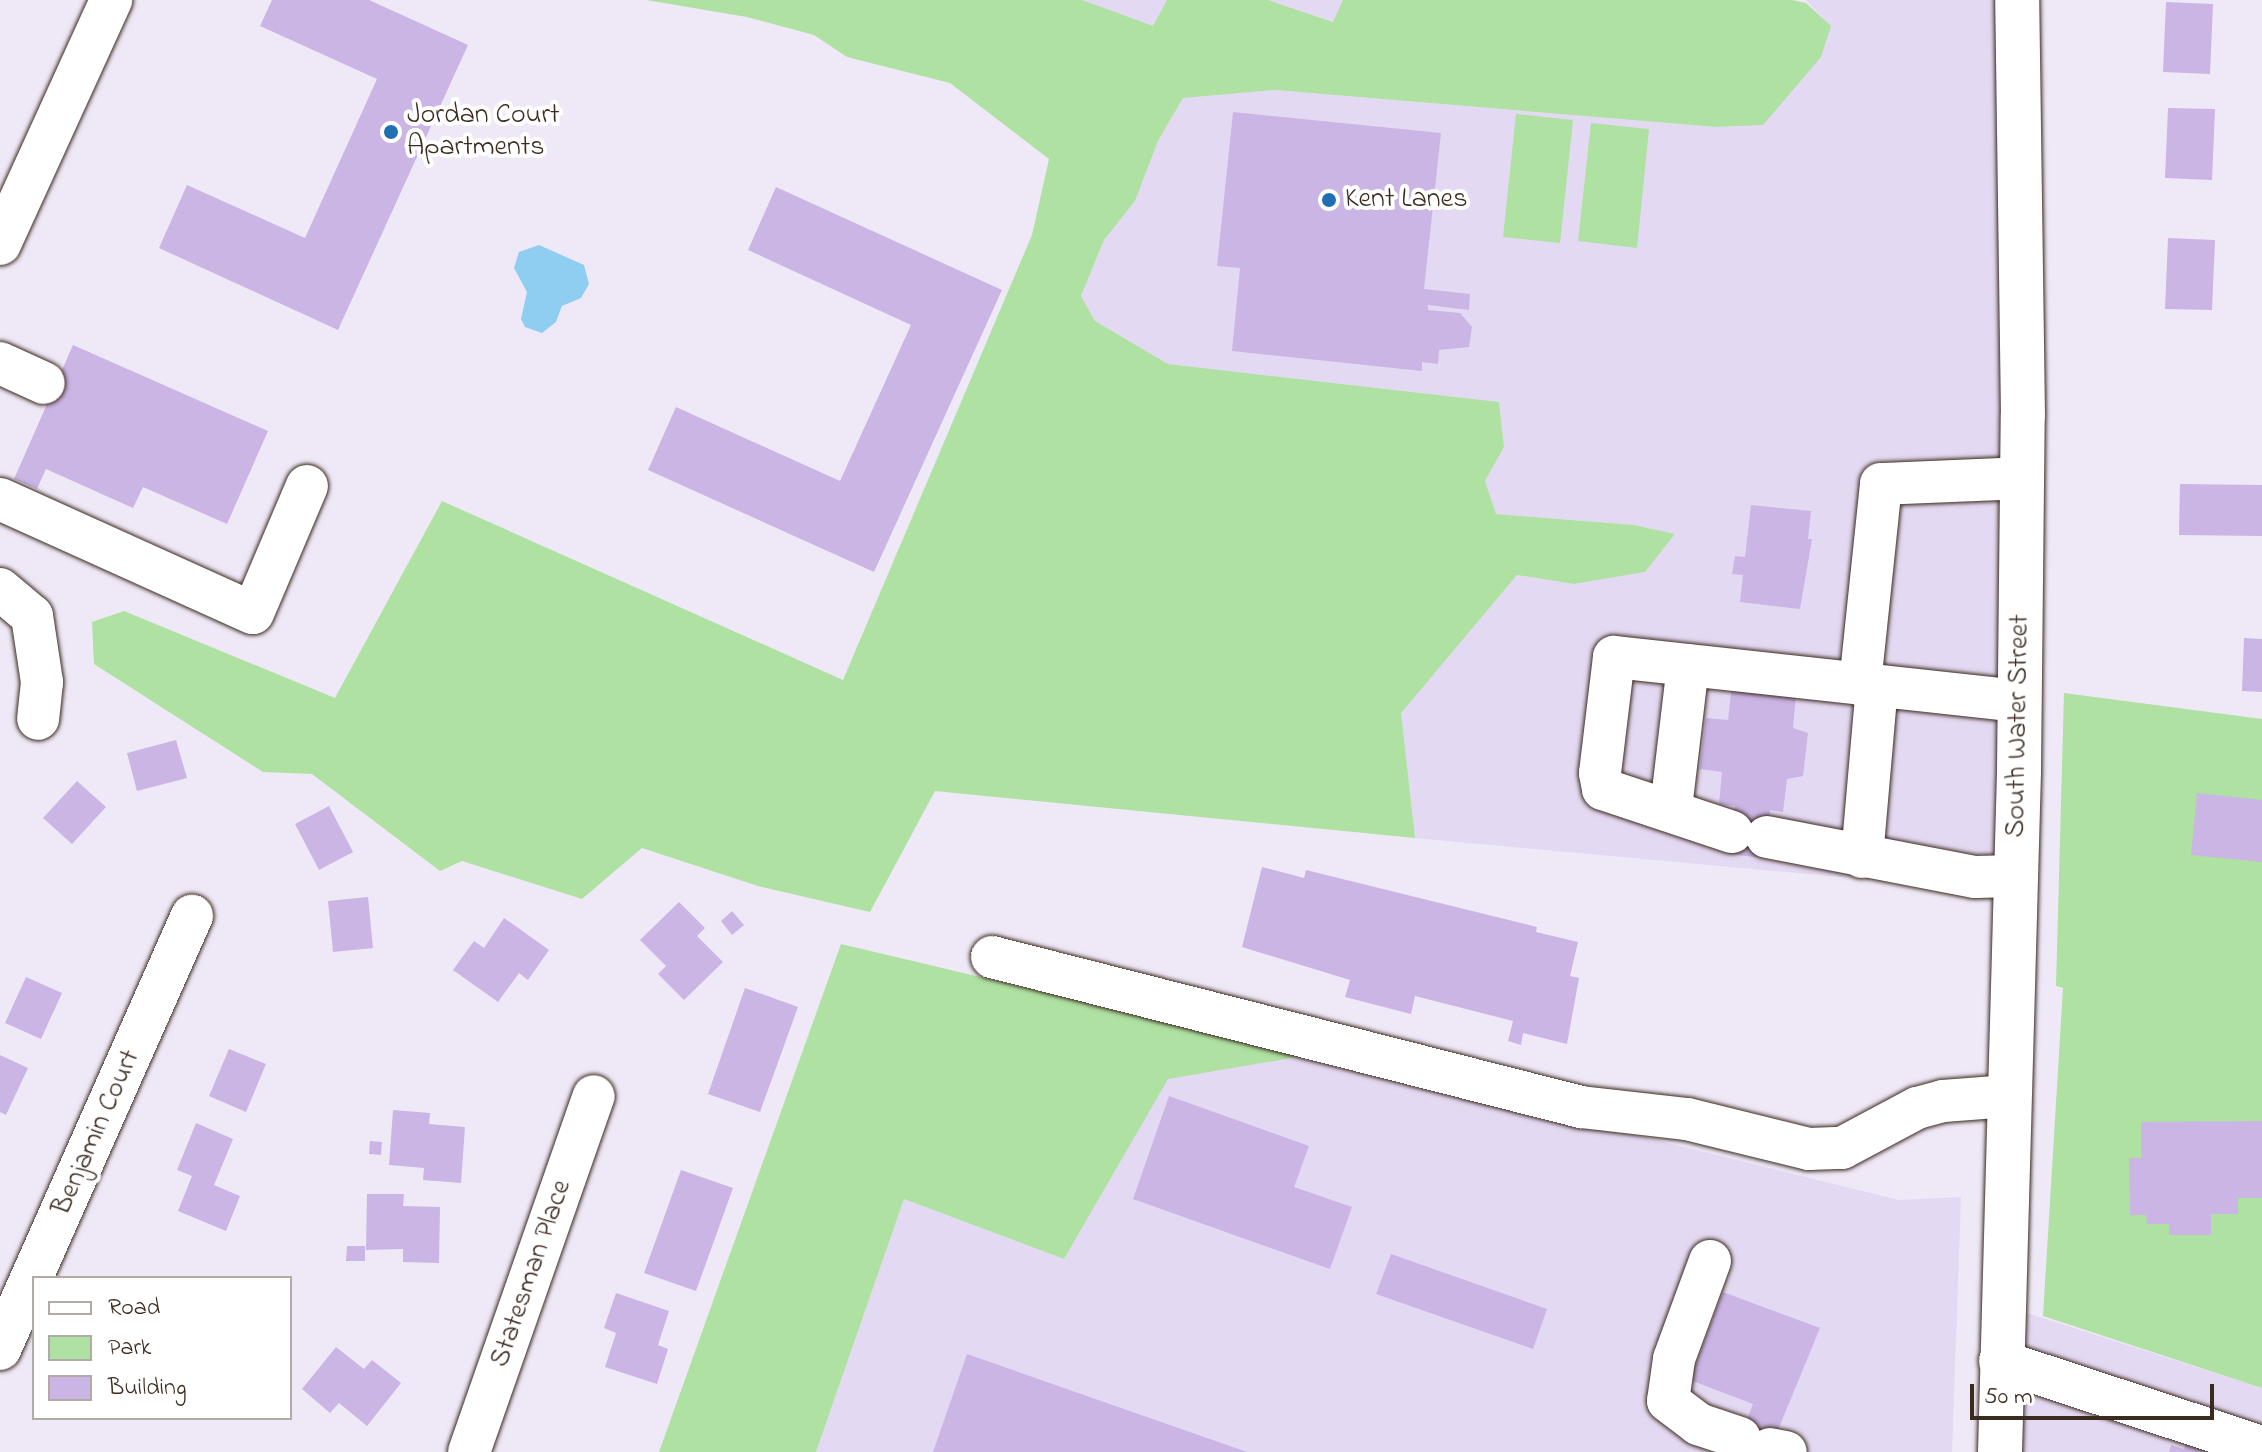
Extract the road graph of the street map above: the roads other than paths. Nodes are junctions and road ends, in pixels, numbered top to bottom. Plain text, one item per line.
1 (111, 0) edge
2 (2017, 0) edge
3 (2, 236) edge
4 (0, 363) edge
5 (44, 383) dead end
6 (2022, 478) junction
7 (307, 486) dead end
8 (0, 499) edge
9 (0, 589) edge
10 (1688, 665) junction
11 (1869, 685) junction
12 (2020, 701) junction
13 (38, 719) dead end
14 (1671, 808) junction
15 (1862, 857) junction
16 (2015, 876) junction
17 (192, 916) dead end
18 (992, 957) dead end
19 (594, 1096) dead end
20 (2009, 1096) junction
21 (1710, 1261) dead end
22 (32, 1276) edge
23 (32, 1277) edge
24 (0, 1349) edge
25 (2000, 1361) junction
26 (1766, 1446) edge
27 (2262, 1447) edge
28 (469, 1452) edge
29 (2000, 1452) edge

1 - 3 street
2 - 6 main road, South Water Street
4 - 5 street
6 - 11 street
6 - 12 main road, South Water Street
7 - 8 street
9 - 13 street
10 - 11 street
10 - 14 street
10 - 14 street
11 - 12 street
11 - 15 street
12 - 16 main road, South Water Street
14 - 15 street
15 - 16 street
16 - 20 main road, South Water Street
17 - 22 street, Benjamin Court
18 - 20 street
19 - 28 street, Statesman Place
20 - 25 main road, South Water Street
21 - 26 street
23 - 24 street, Benjamin Court
25 - 27 street
25 - 29 main road, South Water Street

